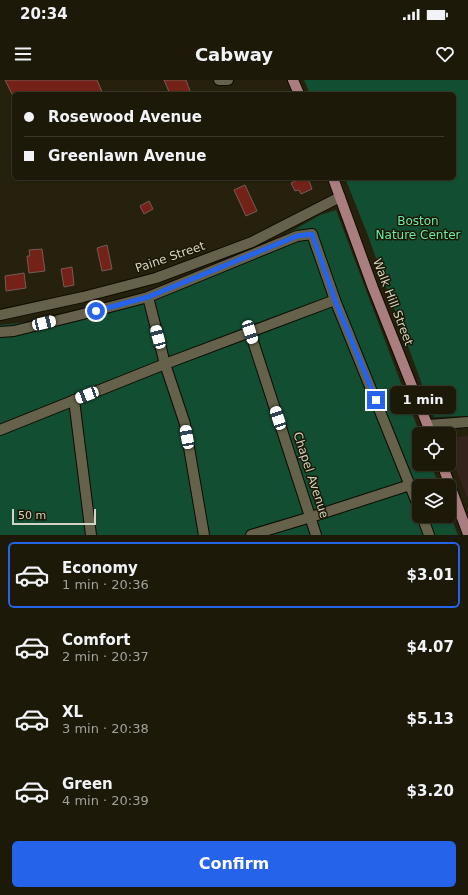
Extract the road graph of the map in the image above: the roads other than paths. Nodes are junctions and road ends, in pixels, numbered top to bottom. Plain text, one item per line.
1 (219, 80) edge
2 (228, 80) edge
3 (293, 80) edge
4 (298, 92) edge
5 (333, 180) edge
6 (340, 197) junction
7 (148, 297) junction
8 (335, 300) junction
9 (0, 315) edge
10 (0, 332) edge
11 (250, 332) junction
12 (165, 364) junction
13 (74, 400) junction
14 (468, 422) edge
15 (428, 427) edge
16 (444, 427) edge
17 (0, 430) edge
18 (445, 471) edge
19 (410, 484) junction
20 (412, 489) edge
21 (311, 518) junction
22 (425, 523) edge
23 (468, 534) edge
24 (92, 535) edge
25 (204, 535) edge
26 (251, 535) edge
27 (316, 535) edge
28 (429, 535) edge

1 - 2 street
3 - 4 main road
5 - 6 main road, Walk Hill Street
6 - 9 street, Paine Street
6 - 15 main road, Walk Hill Street
7 - 8 street
7 - 10 street
7 - 12 street
8 - 11 street
8 - 19 street
11 - 12 street
11 - 21 street, Chapel Avenue
12 - 13 street
12 - 25 street
13 - 17 street
13 - 24 street
14 - 16 street
18 - 23 main road
19 - 20 street
19 - 21 street
21 - 26 street
21 - 27 street, Chapel Avenue
22 - 28 street

